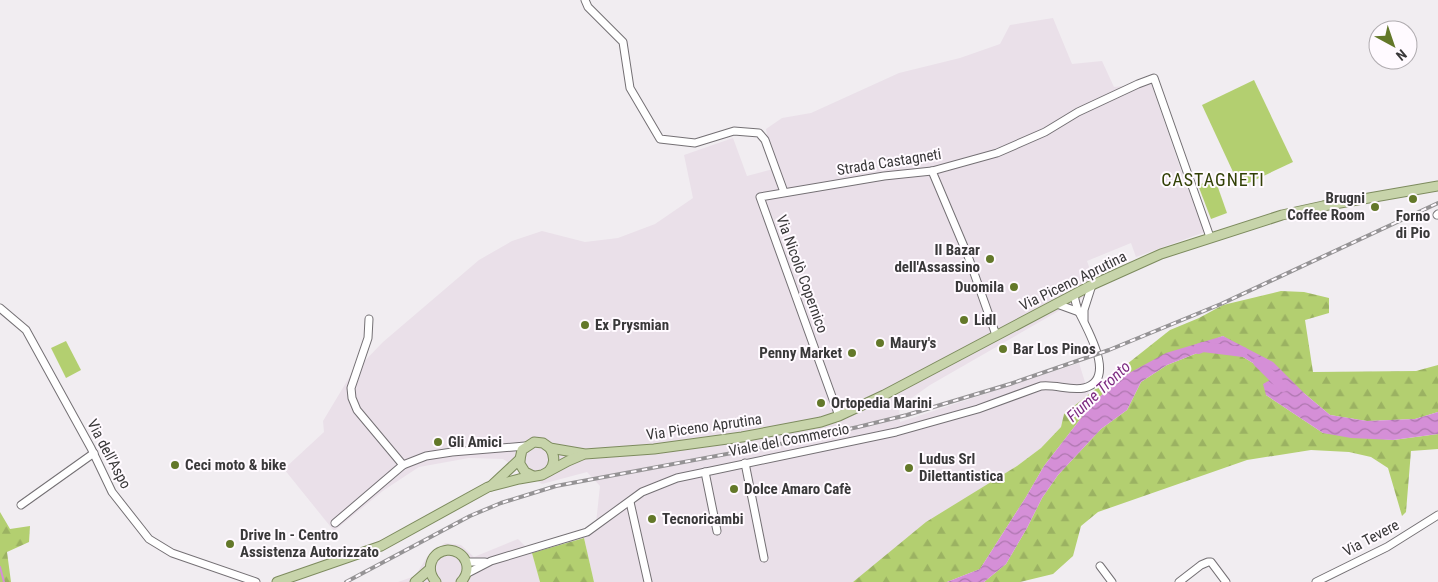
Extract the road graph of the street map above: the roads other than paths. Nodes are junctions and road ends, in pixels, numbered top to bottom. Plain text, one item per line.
1 (585, 0) edge
2 (932, 171) junction
3 (1438, 186) edge
4 (784, 192) junction
5 (760, 197) joint
6 (1210, 237) junction
7 (1092, 285) junction
8 (1074, 295) junction
9 (1057, 304) junction
10 (0, 308) edge
11 (1081, 311) junction
12 (369, 319) dead end
13 (996, 335) junction
14 (839, 416) junction
15 (550, 448) junction
16 (94, 453) junction
17 (522, 453) junction
18 (584, 454) junction
19 (745, 463) junction
20 (403, 465) junction
21 (705, 472) junction
22 (547, 473) junction
23 (534, 476) junction
24 (488, 488) junction
25 (630, 502) junction
26 (21, 505) dead end
27 (1437, 518) edge
28 (335, 523) dead end
29 (717, 531) dead end
30 (764, 558) dead end
31 (491, 561) junction
32 (466, 562) junction
33 (1100, 566) dead end
34 (430, 569) junction
35 (230, 574) junction
36 (464, 578) edge
37 (236, 582) edge
38 (256, 582) edge
39 (277, 582) edge
40 (415, 582) edge
41 (436, 582) edge
42 (648, 582) edge
43 (1112, 582) edge
44 (1179, 582) edge
45 (1226, 582) edge
46 (1316, 582) edge

1 - 4 street
2 - 4 street, Strada Castagneti
2 - 6 street, Strada Castagneti
2 - 13 street
3 - 6 main road, Via Piceno Aprutina
4 - 5 street, Strada Castagneti
5 - 14 street, Via Nicolò Copernico
6 - 7 main road, Via Piceno Aprutina
7 - 8 main road, Via Piceno Aprutina
7 - 11 street
8 - 9 main road, Via Piceno Aprutina
8 - 11 street, Viale del Commercio
9 - 11 street
9 - 13 main road, Via Piceno Aprutina
10 - 16 street, Via dell'Aspo
11 - 19 street, Viale del Commercio
12 - 20 street
13 - 14 main road, Via Piceno Aprutina
14 - 18 main road, Via Piceno Aprutina
15 - 17 main road, Via Piceno Aprutina
15 - 18 main road, Via Piceno Aprutina
15 - 22 main road
16 - 26 street
16 - 35 street, Via dell'Aspo
17 - 20 street, Via Piceno Aprutina
17 - 23 main road
17 - 24 main road, Via Piceno Aprutina
18 - 22 main road, Via Piceno Aprutina
19 - 21 street, Viale del Commercio
19 - 30 street
20 - 28 street, Via Piceno Aprutina
21 - 25 street, Viale del Commercio
21 - 29 street
22 - 23 main road, Via Piceno Aprutina
23 - 24 main road, Via Piceno Aprutina
24 - 39 main road, Via Piceno Aprutina
25 - 31 street, Viale del Commercio
25 - 42 street
27 - 46 street, Via Tevere
31 - 32 street, Viale del Commercio
31 - 36 street, Viale del Commercio
32 - 34 main road
32 - 36 main road, Viale del Commercio
33 - 43 street
34 - 40 main road
34 - 41 main road
35 - 37 street
35 - 38 street, Via dell'Aspo
44 - 45 street

